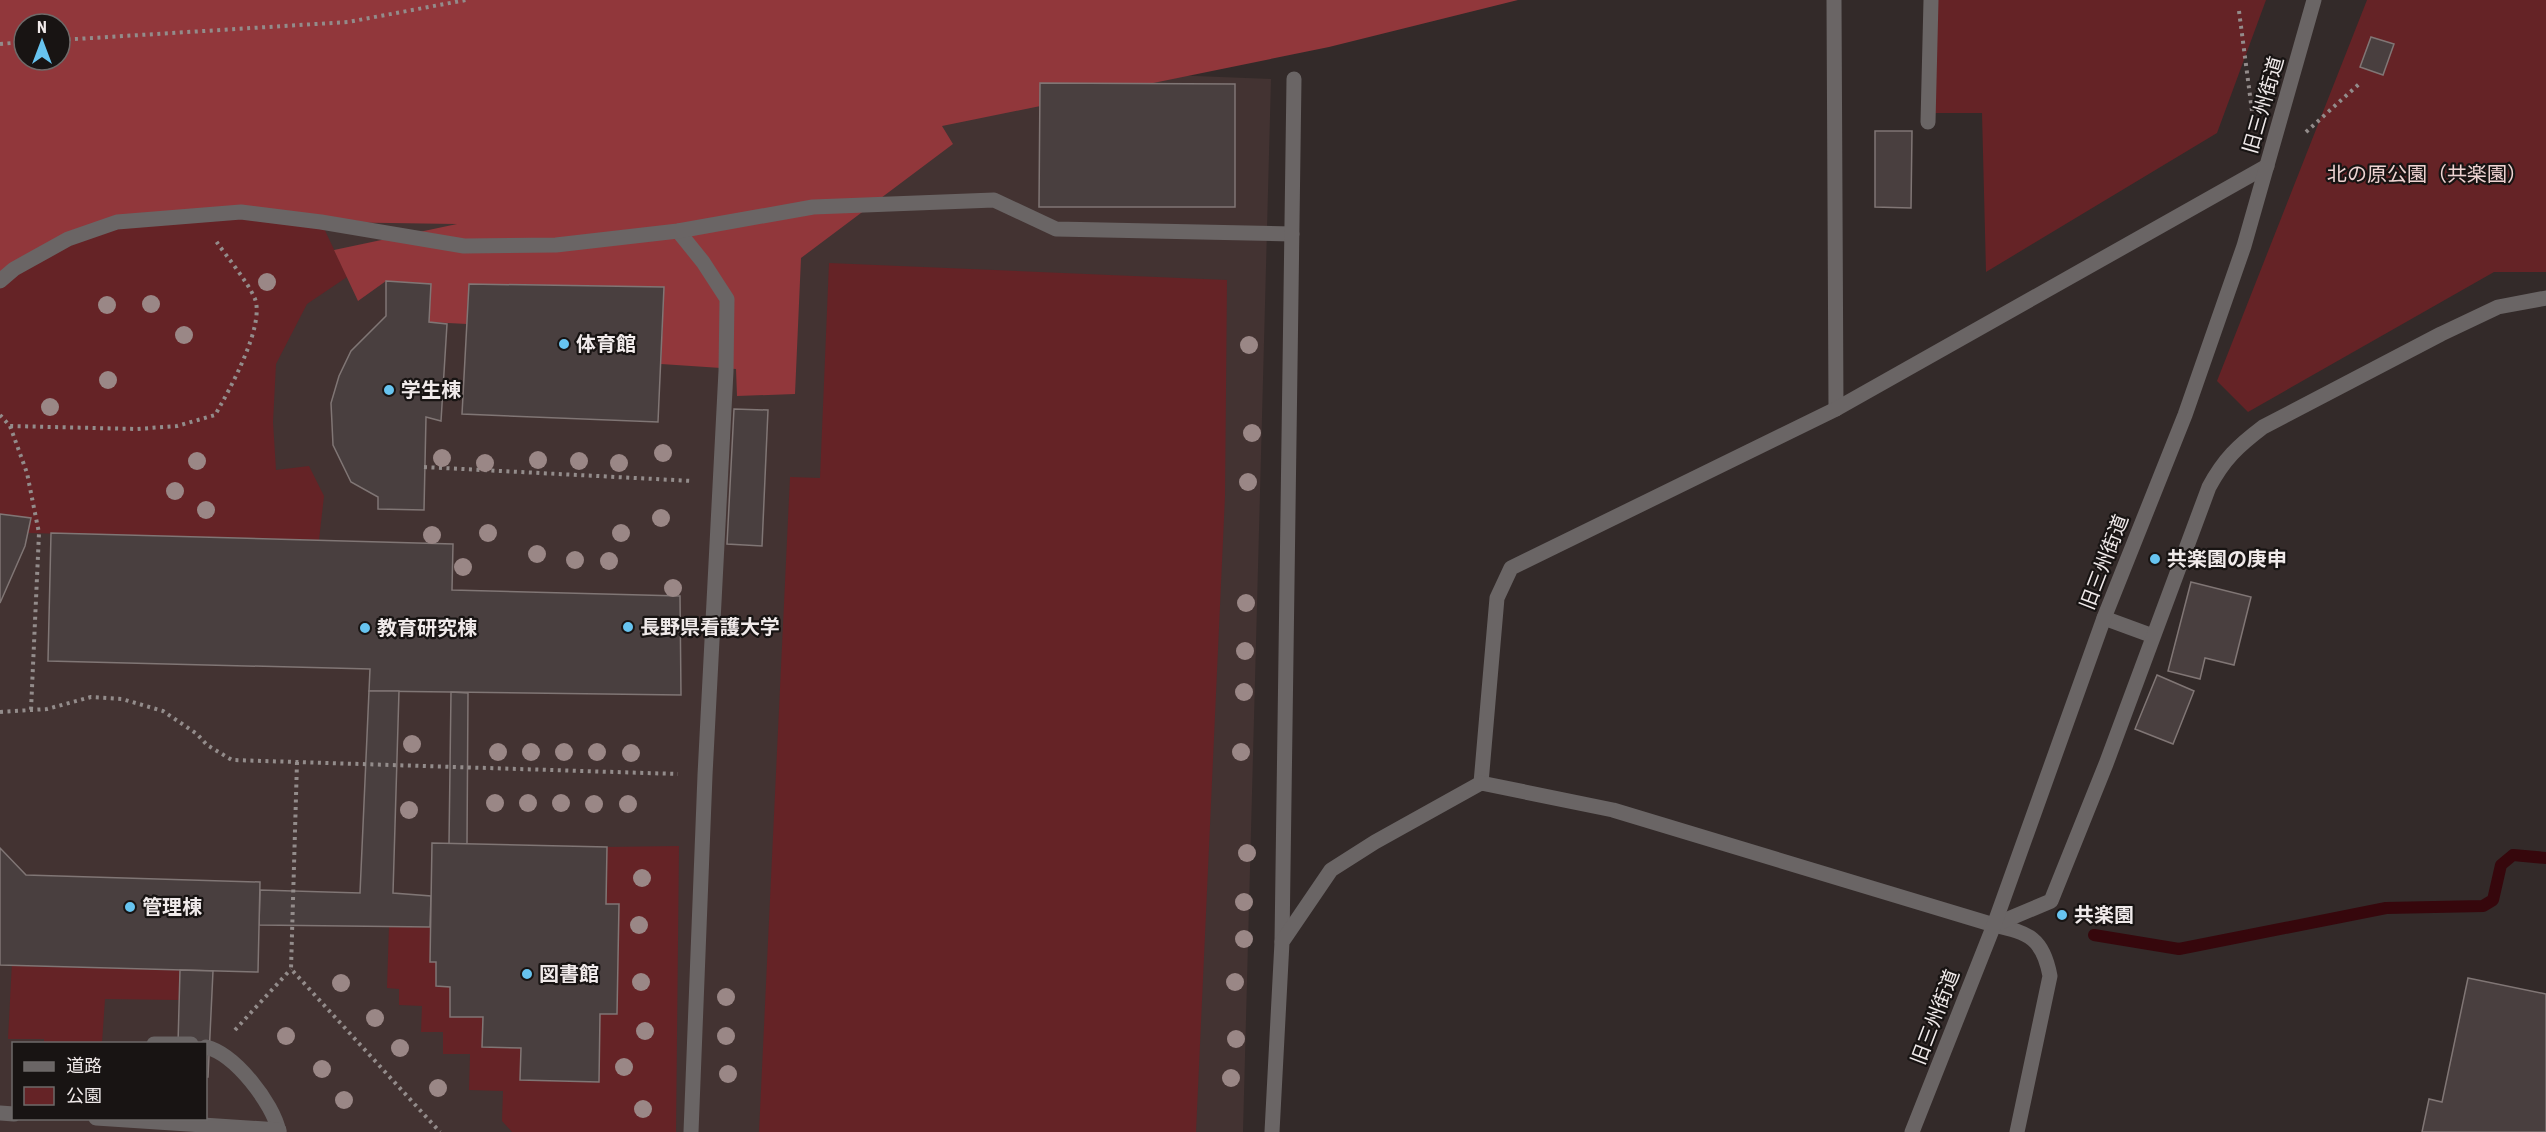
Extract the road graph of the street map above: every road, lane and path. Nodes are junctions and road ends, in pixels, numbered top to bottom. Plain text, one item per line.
1 (466, 0) edge
2 (1834, 0) edge
3 (1931, 0) edge
4 (2314, 0) edge
5 (2239, 11) dead end
6 (72, 39) edge
7 (1294, 79) dead end
8 (2359, 84) dead end
9 (1928, 122) dead end
10 (2253, 122) dead end
11 (2299, 138) dead end
12 (2267, 166) junction
13 (199, 216) junction
14 (678, 231) junction
15 (1292, 234) junction
16 (0, 281) edge
17 (2546, 298) edge
18 (1836, 409) junction
19 (0, 416) edge
20 (10, 426) junction
21 (424, 467) dead end
22 (721, 482) junction
23 (2104, 618) junction
24 (2153, 636) junction
25 (31, 710) junction
26 (0, 712) edge
27 (297, 762) junction
28 (705, 775) junction
29 (1481, 783) junction
30 (1994, 925) junction
31 (1282, 942) junction
32 (291, 969) junction
33 (211, 1048) edge
34 (135, 1120) edge
35 (279, 1131) edge
36 (440, 1132) edge
37 (691, 1132) edge
38 (1272, 1132) edge
39 (1912, 1132) edge
40 (2017, 1132) edge

1 - 6 path
2 - 18 street
3 - 9 street
4 - 12 street, 旧三州街道
5 - 10 path
7 - 15 street
8 - 11 path
12 - 18 street
12 - 23 street, 旧三州街道
13 - 14 street
13 - 16 street
13 - 20 path
14 - 15 street
14 - 22 street
15 - 31 street
17 - 24 street
18 - 29 street
19 - 20 path
20 - 25 path
21 - 22 path
22 - 28 street
23 - 24 street
23 - 30 street, 旧三州街道
24 - 30 street
25 - 26 path
25 - 27 path
27 - 28 path
27 - 32 path
28 - 37 street
29 - 30 street
29 - 31 street
30 - 39 street, 旧三州街道
30 - 40 street
31 - 38 street
32 - 33 path
32 - 36 path
33 - 35 street
34 - 35 street

